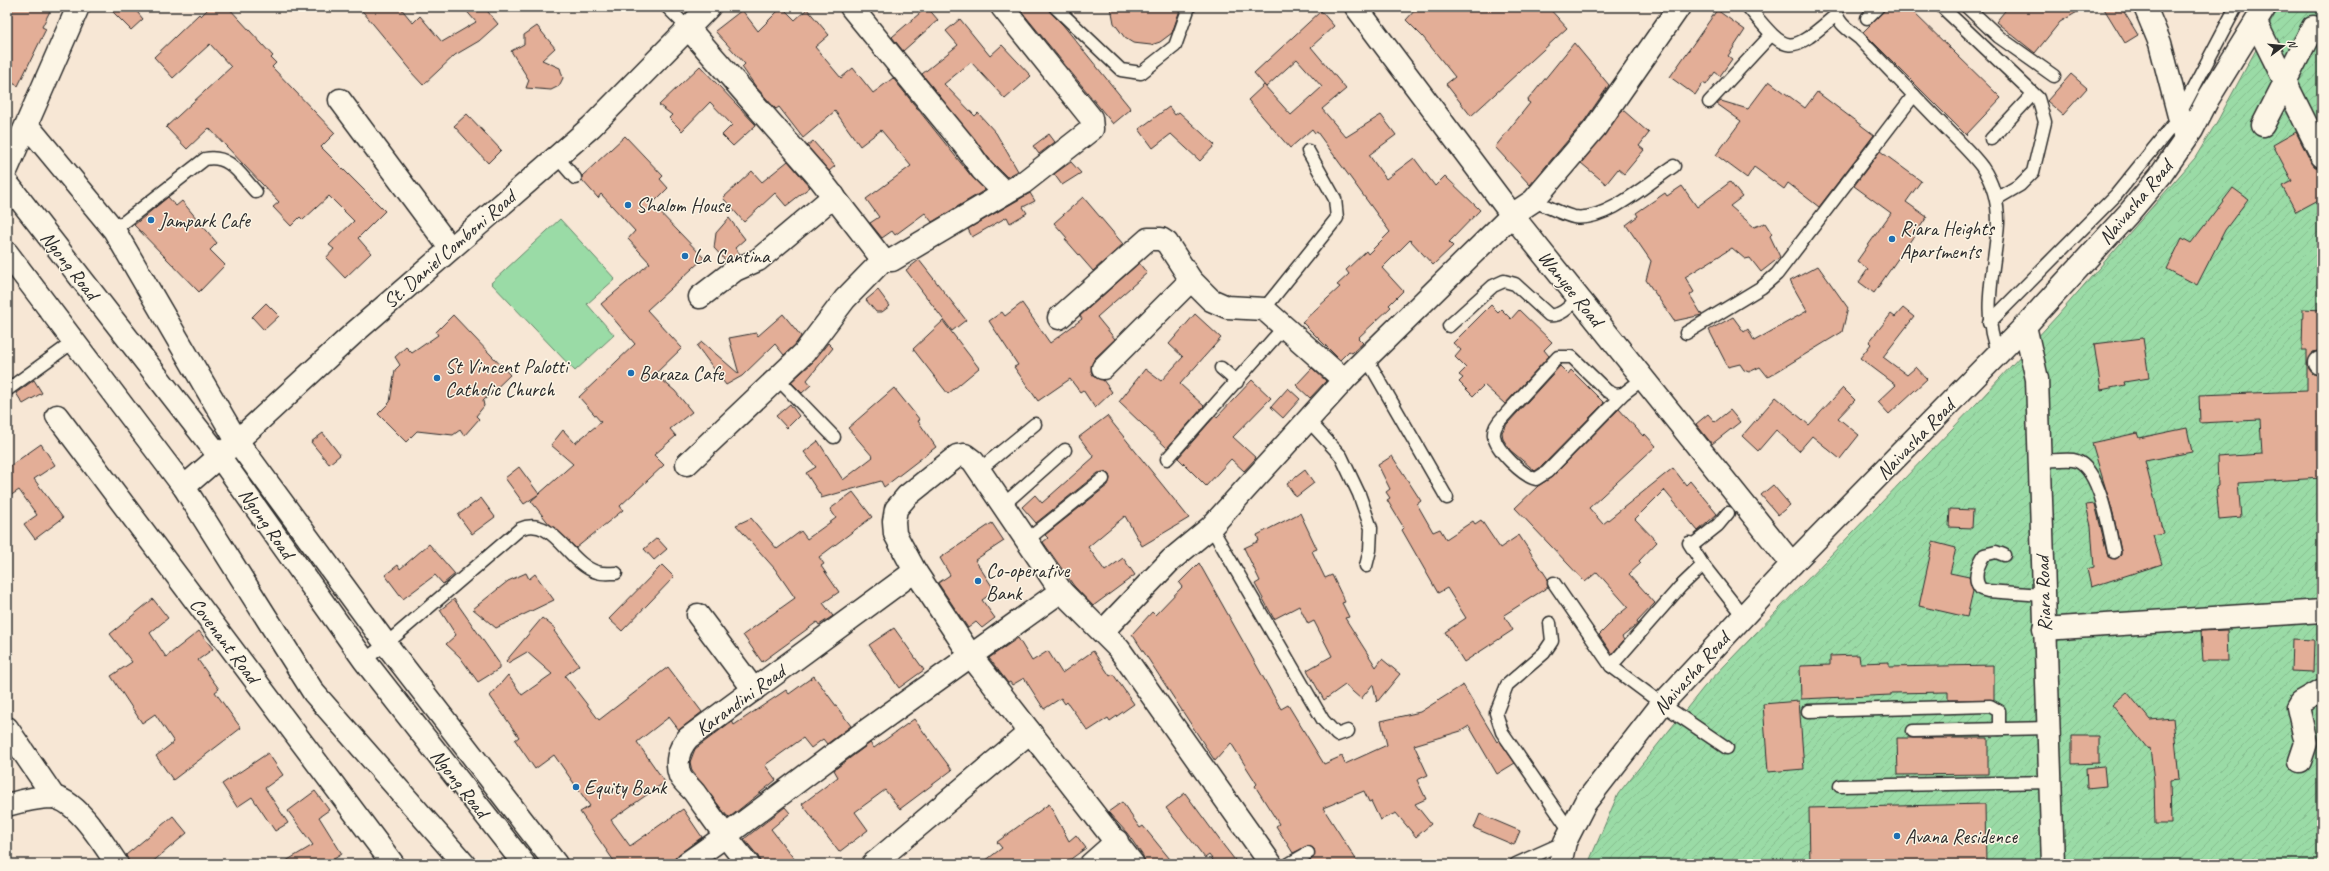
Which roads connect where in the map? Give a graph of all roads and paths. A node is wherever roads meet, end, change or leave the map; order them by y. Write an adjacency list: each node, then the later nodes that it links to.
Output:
1 (78, 7): 29 (street)
2 (667, 7): 20 (lane)
3 (709, 7): 20 (street, St. Daniel Comboni Road)
4 (852, 7): 41 (street)
5 (1002, 7): 41 (street)
6 (1055, 7): 7 (lane)
7 (1189, 7)
8 (1356, 7): 45 (street, Wanyee Road)
9 (1679, 7): 44 (street)
10 (1748, 7): 21 (lane)
11 (1878, 7): 18 (lane)
12 (1942, 7): 24 (lane)
13 (1967, 7): 22 (lane)
14 (2145, 7): 28 (street)
15 (2236, 7): 28 (lane)
16 (1836, 11): 21 (lane); 25 (lane)
17 (2260, 15): 23 (street); 32 (street, Naivasha Road)
18 (1867, 18)
19 (2313, 27): 23 (street)
20 (688, 28): 34 (street, St. Daniel Comboni Road); 42 (street)
21 (1771, 35): 27 (lane)
22 (2054, 76)
23 (2285, 84): 30 (street); 35 (street)
24 (2033, 94): 31 (lane); 43 (lane)
25 (1914, 95): 43 (lane); 59 (lane)
26 (340, 100): 47 (street)
27 (1709, 102)
28 (2180, 113): 32 (street); 55 (lane)
29 (27, 125): 37 (street); 46 (street)
30 (2263, 126)
31 (1991, 139)
32 (2185, 139): 57 (street, Naivasha Road)
33 (1308, 151): 53 (lane)
34 (556, 156): 38 (lane); 47 (street, St. Daniel Comboni Road)
35 (2322, 156)
36 (1674, 166): 44 (lane)
37 (7, 170)
38 (575, 178)
39 (7, 184): 77 (street, Ngong Road)
40 (256, 192): 46 (lane)
41 (1005, 193): 49 (street)
42 (834, 196): 49 (street); 51 (street)
43 (1996, 199): 55 (lane)
44 (1533, 201): 45 (street)
45 (1512, 215): 52 (street, Wanyee Road); 62 (street)
46 (114, 230): 75 (street)
47 (450, 248): 75 (street, St. Daniel Comboni Road)
48 (7, 253): 60 (street)
49 (883, 260): 65 (street)
50 (1190, 280): 53 (street); 54 (street); 63 (street)
51 (700, 297)
52 (1579, 297): 56 (lane); 66 (street, Wanyee Road)
53 (1264, 309): 58 (street)
54 (1059, 318)
55 (1989, 323): 61 (lane)
56 (1449, 326)
57 (2025, 326): 61 (street, Naivasha Road); 79 (street, Riara Road)
58 (1284, 327): 67 (street); 68 (lane)
59 (1686, 333)
60 (73, 342): 69 (lane); 83 (street)
61 (1998, 353): 91 (street, Naivasha Road)
62 (1367, 360): 67 (street); 84 (lane)
63 (1103, 368)
64 (1221, 368): 68 (lane)
65 (777, 378): 74 (lane); 80 (street)
66 (1644, 378): 70 (lane); 91 (street, Wanyee Road)
67 (1344, 380): 72 (street)
68 (1237, 382): 78 (lane)
69 (7, 390)
70 (1623, 394): 70 (lane)
71 (57, 416): 130 (street, Covenant Road)
72 (1308, 420): 87 (street); 93 (lane)
73 (1035, 424): 81 (lane)
74 (834, 437)
75 (237, 441): 77 (street, St. Daniel Comboni Road); 105 (street)
76 (1065, 450): 85 (lane)
77 (219, 456): 83 (street, St. Daniel Comboni Road); 107 (street, Ngong Road)
78 (1168, 459)
79 (2039, 461): 89 (lane); 98 (street, Riara Road)
80 (687, 464)
81 (979, 470): 85 (street); 94 (street)
82 (1103, 479): 88 (lane)
83 (184, 487): 131 (street)
84 (1448, 498)
85 (1003, 504): 88 (street)
86 (1728, 513): 92 (lane)
87 (1210, 527): 104 (street); 117 (lane)
88 (1027, 540): 97 (street)
89 (2114, 552)
90 (2004, 554): 98 (lane)
91 (1792, 564): 101 (street, Naivasha Road)
92 (1703, 565): 101 (lane); 108 (lane)
93 (1366, 566)
94 (915, 571): 106 (street); 109 (street, Karandini Road)
95 (616, 573): 105 (lane)
96 (1554, 583): 108 (lane)
97 (1061, 591): 104 (street); 106 (street)
98 (2043, 595): 103 (street, Riara Road)
99 (2322, 611): 103 (street)
100 (698, 615): 109 (street)
101 (1743, 616): 111 (street, Naivasha Road)
102 (1550, 623): 125 (lane)
103 (2044, 629): 114 (street, Riara Road)
104 (1103, 631): 139 (street)
105 (386, 644): 107 (lane); 133 (street)
106 (971, 656): 116 (street); 126 (street)
107 (364, 660): 132 (street, Ngong Road)
108 (1611, 666): 111 (lane)
109 (754, 690): 126 (street, Karandini Road)
110 (2322, 690): 120 (street)
111 (1662, 704): 119 (lane); 125 (street, Naivasha Road)
112 (1808, 710): 115 (lane)
113 (7, 728): 123 (street)
114 (2048, 728): 115 (lane); 121 (street, Riara Road)
115 (2000, 729): 118 (lane)
116 (1030, 732): 127 (street); 136 (street)
117 (1348, 732)
118 (1913, 732)
119 (1727, 748)
120 (2300, 761)
121 (2050, 782): 122 (lane); 143 (street, Riara Road)
122 (1840, 786)
123 (54, 797): 124 (street); 129 (street)
124 (7, 805)
125 (1567, 836): 141 (lane); 142 (street, Naivasha Road)
126 (724, 837): 134 (street); 135 (street, Karandini Road)
127 (1117, 841): 137 (street); 138 (street)
128 (1308, 853): 140 (lane)
129 (117, 864)
130 (393, 864)
131 (464, 864)
132 (524, 864)
133 (556, 864)
134 (686, 864)
135 (748, 864)
136 (873, 864)
137 (1090, 864)
138 (1133, 864)
139 (1272, 864)
140 (1289, 864)
141 (1516, 864)
142 (1560, 864)
143 (2053, 864)

